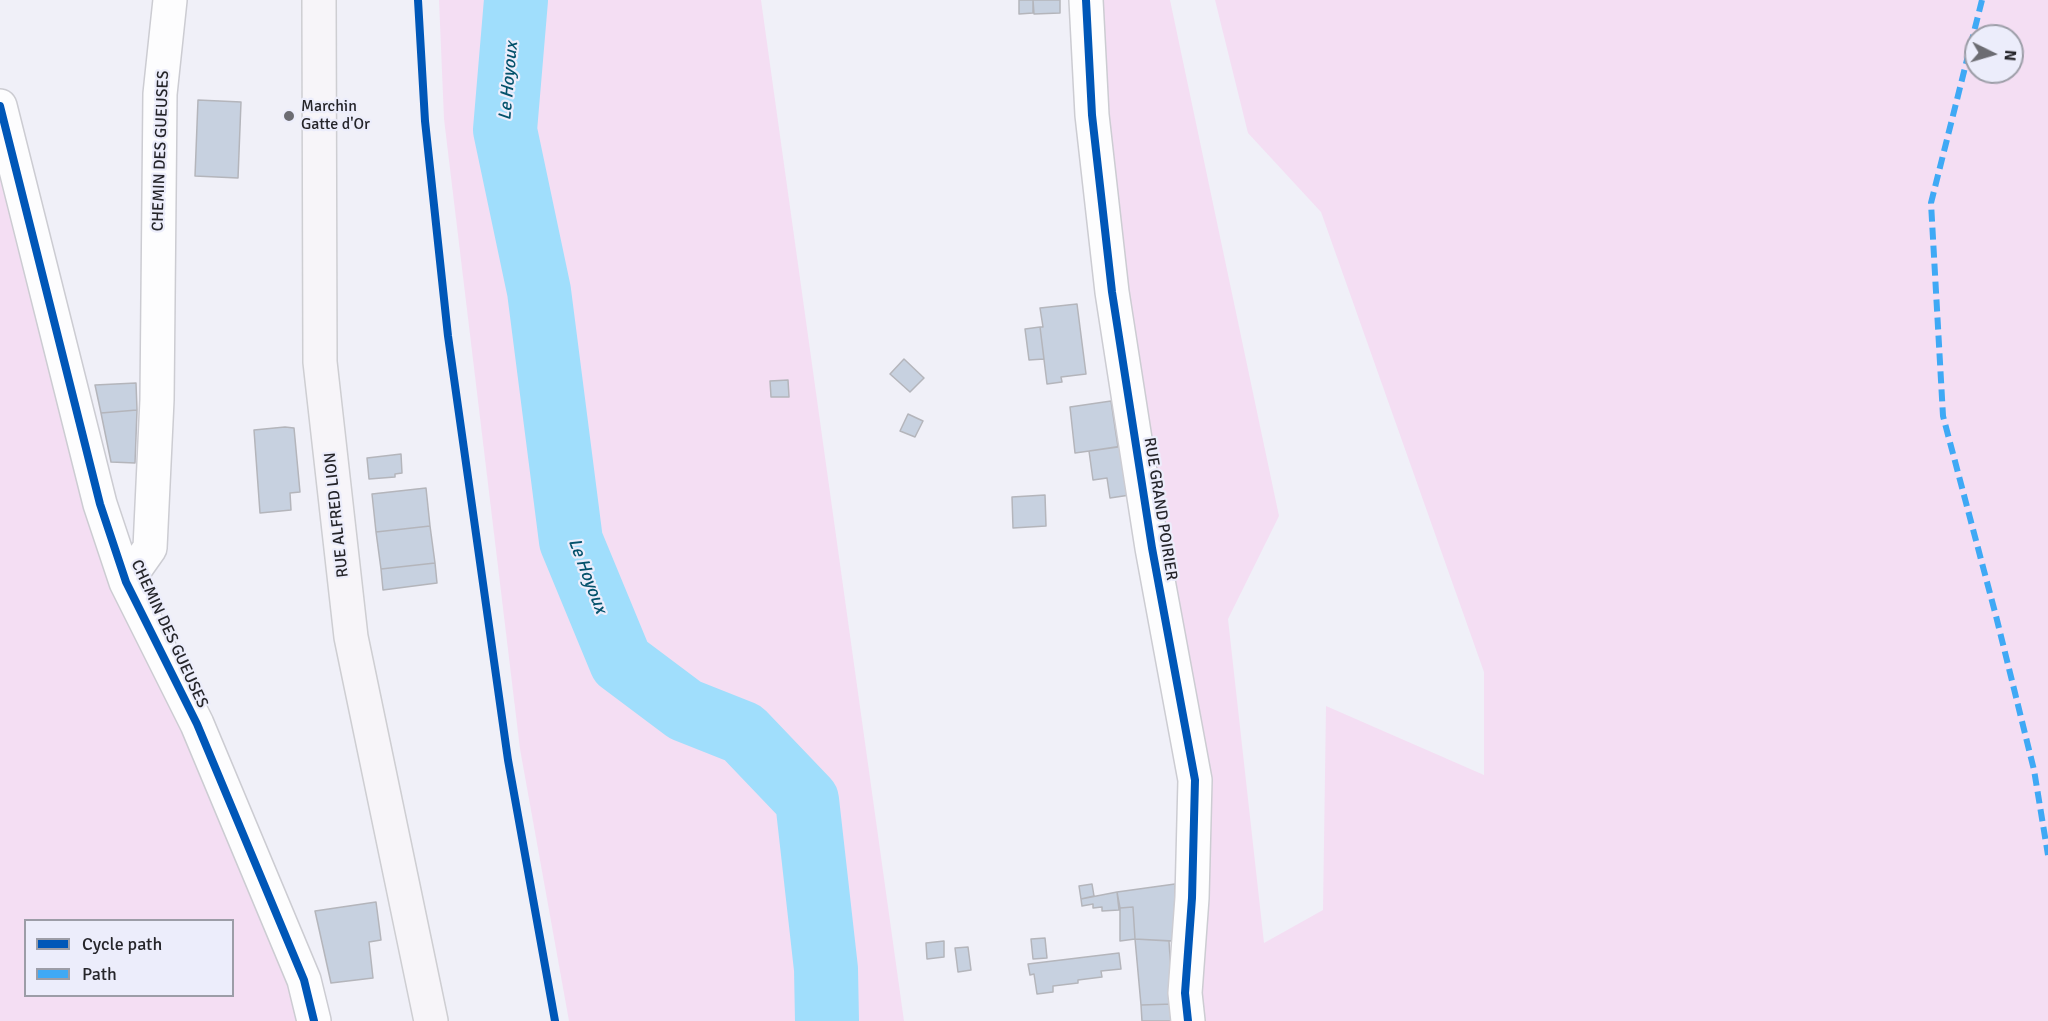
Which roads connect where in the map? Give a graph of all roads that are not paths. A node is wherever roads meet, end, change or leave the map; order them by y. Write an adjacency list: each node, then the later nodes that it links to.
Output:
1 (170, 0): 5 (street, CHEMIN DES GUEUSES)
2 (319, 0): 7 (main road, RUE ALFRED LION)
3 (1086, 0): 8 (street, RUE GRAND POIRIER)
4 (0, 106): 5 (street, CHEMIN DES GUEUSES)
5 (126, 582): 6 (street, CHEMIN DES GUEUSES)
6 (314, 1021)
7 (431, 1021)
8 (1188, 1021)

